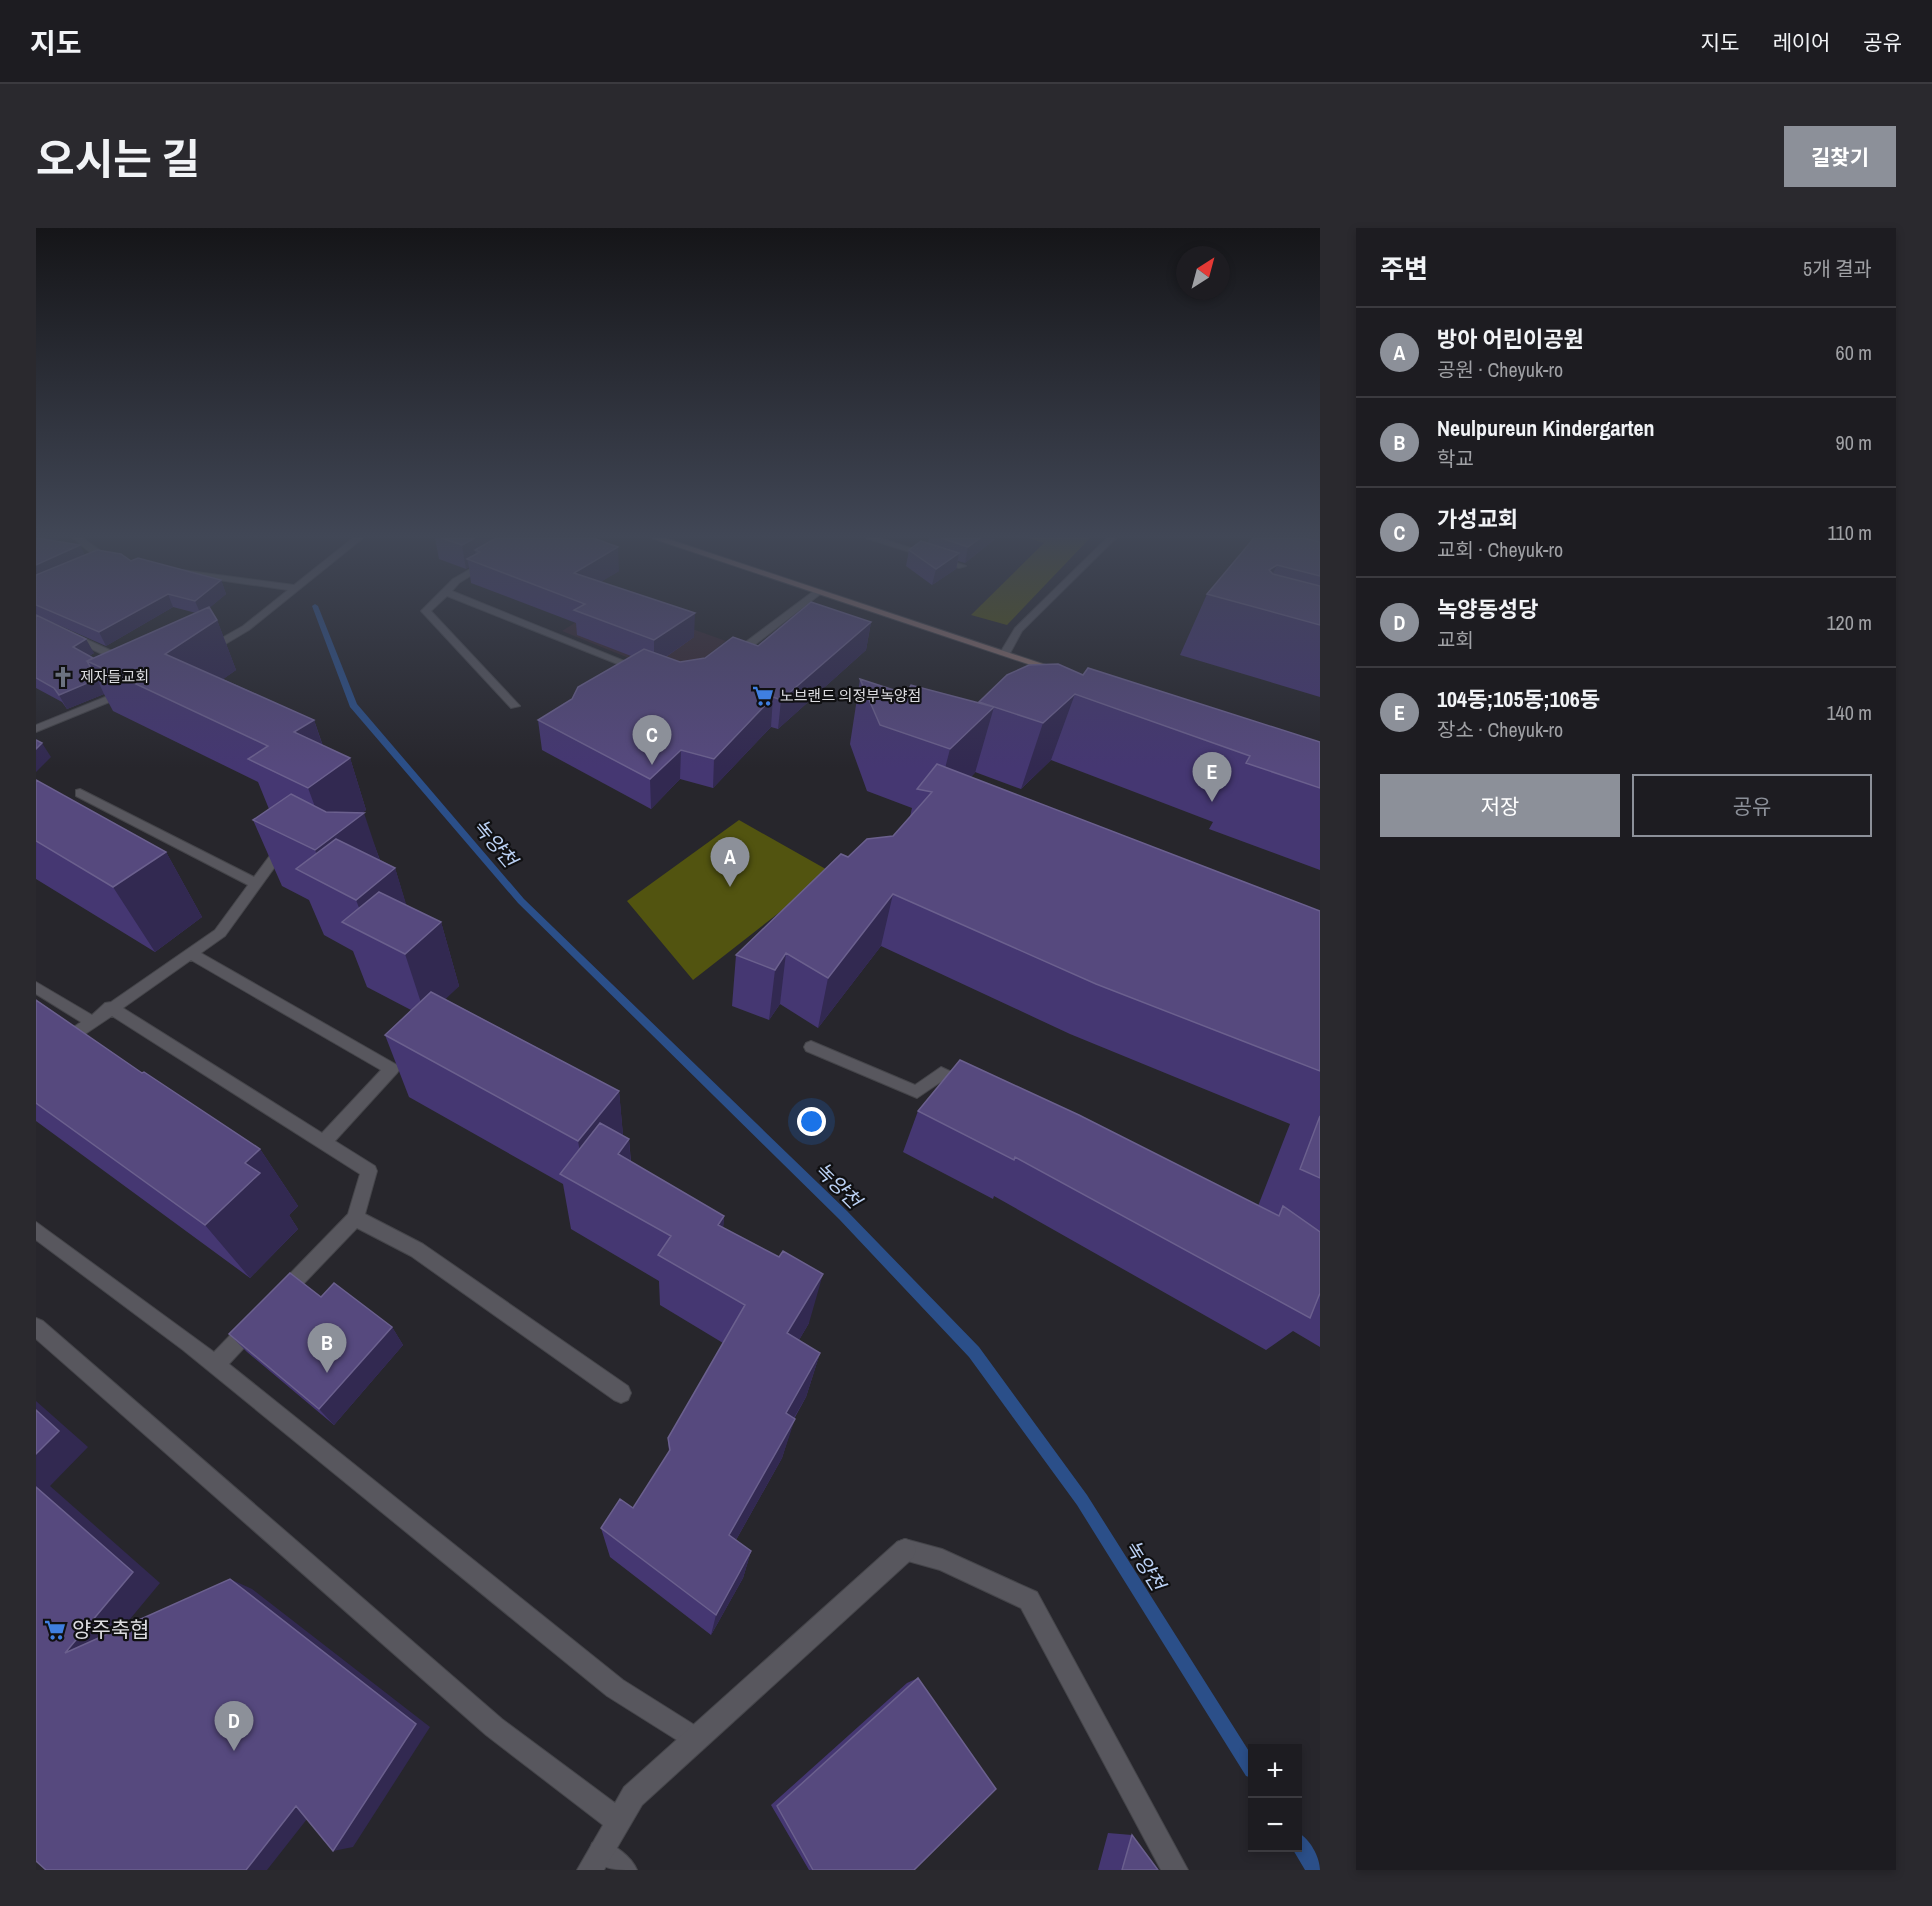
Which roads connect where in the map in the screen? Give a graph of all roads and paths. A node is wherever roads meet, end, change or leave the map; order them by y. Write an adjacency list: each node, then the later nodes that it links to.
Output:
1 (262, 615): 9 (street)
2 (429, 615): 15 (street)
3 (503, 615): 12 (street)
4 (788, 615): 10 (street)
5 (889, 615): 8 (street)
6 (1034, 615): 8 (street)
7 (36, 619): 11 (street)
8 (1005, 652): 13 (street)
9 (201, 654)
10 (726, 662)
11 (138, 667)
12 (646, 672)
13 (1072, 675)
14 (136, 687): 16 (street)
15 (515, 706)
16 (36, 729)
17 (80, 793): 19 (street)
18 (301, 850): 19 (street)
19 (256, 884): 20 (street)
20 (189, 954): 22 (street); 27 (street)
21 (36, 987): 23 (street)
22 (110, 1007): 23 (street); 27 (street)
23 (90, 1021): 25 (street)
24 (812, 1047): 26 (street)
25 (36, 1061)
26 (983, 1094)
27 (324, 1142): 28 (street)
28 (355, 1218): 31 (street); 32 (street)
29 (36, 1230): 31 (street)
30 (36, 1327): 34 (street)
31 (215, 1365): 33 (street)
32 (621, 1393)
33 (696, 1739): 34 (street); 37 (street)
34 (618, 1821): 35 (street)
35 (596, 1861): 36 (street)
36 (624, 1870)
37 (1175, 1870)

